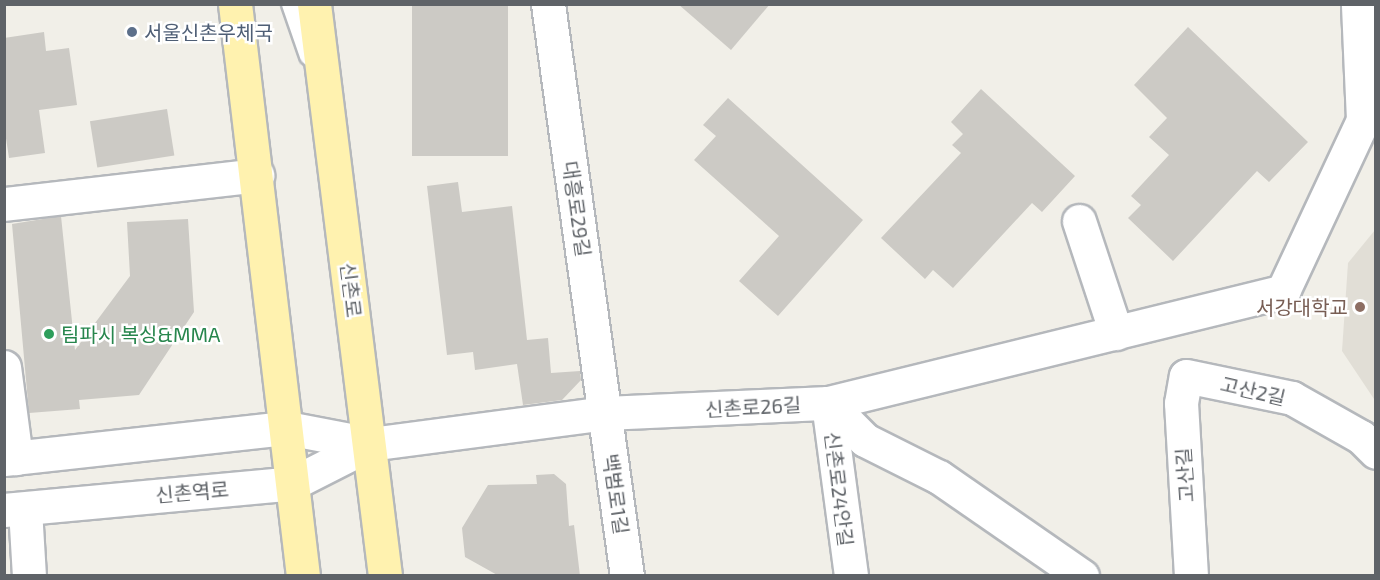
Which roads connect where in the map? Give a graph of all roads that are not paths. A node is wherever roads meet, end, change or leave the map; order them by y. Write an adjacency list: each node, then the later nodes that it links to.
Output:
1 (235, 4): 7 (main road)
2 (291, 4): 6 (lane)
3 (314, 4): 6 (main road, 신촌로)
4 (548, 4): 14 (street, 대흥로29길)
5 (1358, 4): 10 (street)
6 (329, 115): 16 (main road, 신촌로)
7 (257, 175): 8 (street); 15 (main road)
8 (4, 204)
9 (1079, 221): 10 (street)
10 (1116, 333): 13 (street)
11 (4, 367): 18 (street)
12 (1186, 376): 17 (street, 고산2길); 27 (street, 고산길)
13 (828, 403): 14 (street, 신촌로26길); 25 (street, 신촌로24안길); 26 (street, 신촌로26길)
14 (605, 413): 16 (street, 신촌로26길); 24 (street, 백범로1길)
15 (287, 428): 16 (street); 18 (street); 19 (main road)
16 (370, 444): 19 (street, 신촌역로); 23 (main road, 신촌로)
17 (1376, 452)
18 (10, 458)
19 (293, 483): 20 (street, 신촌역로); 22 (main road)
20 (15, 510): 21 (street)
21 (29, 576)
22 (303, 576)
23 (385, 576)
24 (627, 576)
25 (850, 576)
26 (1082, 576)
27 (1191, 576)

